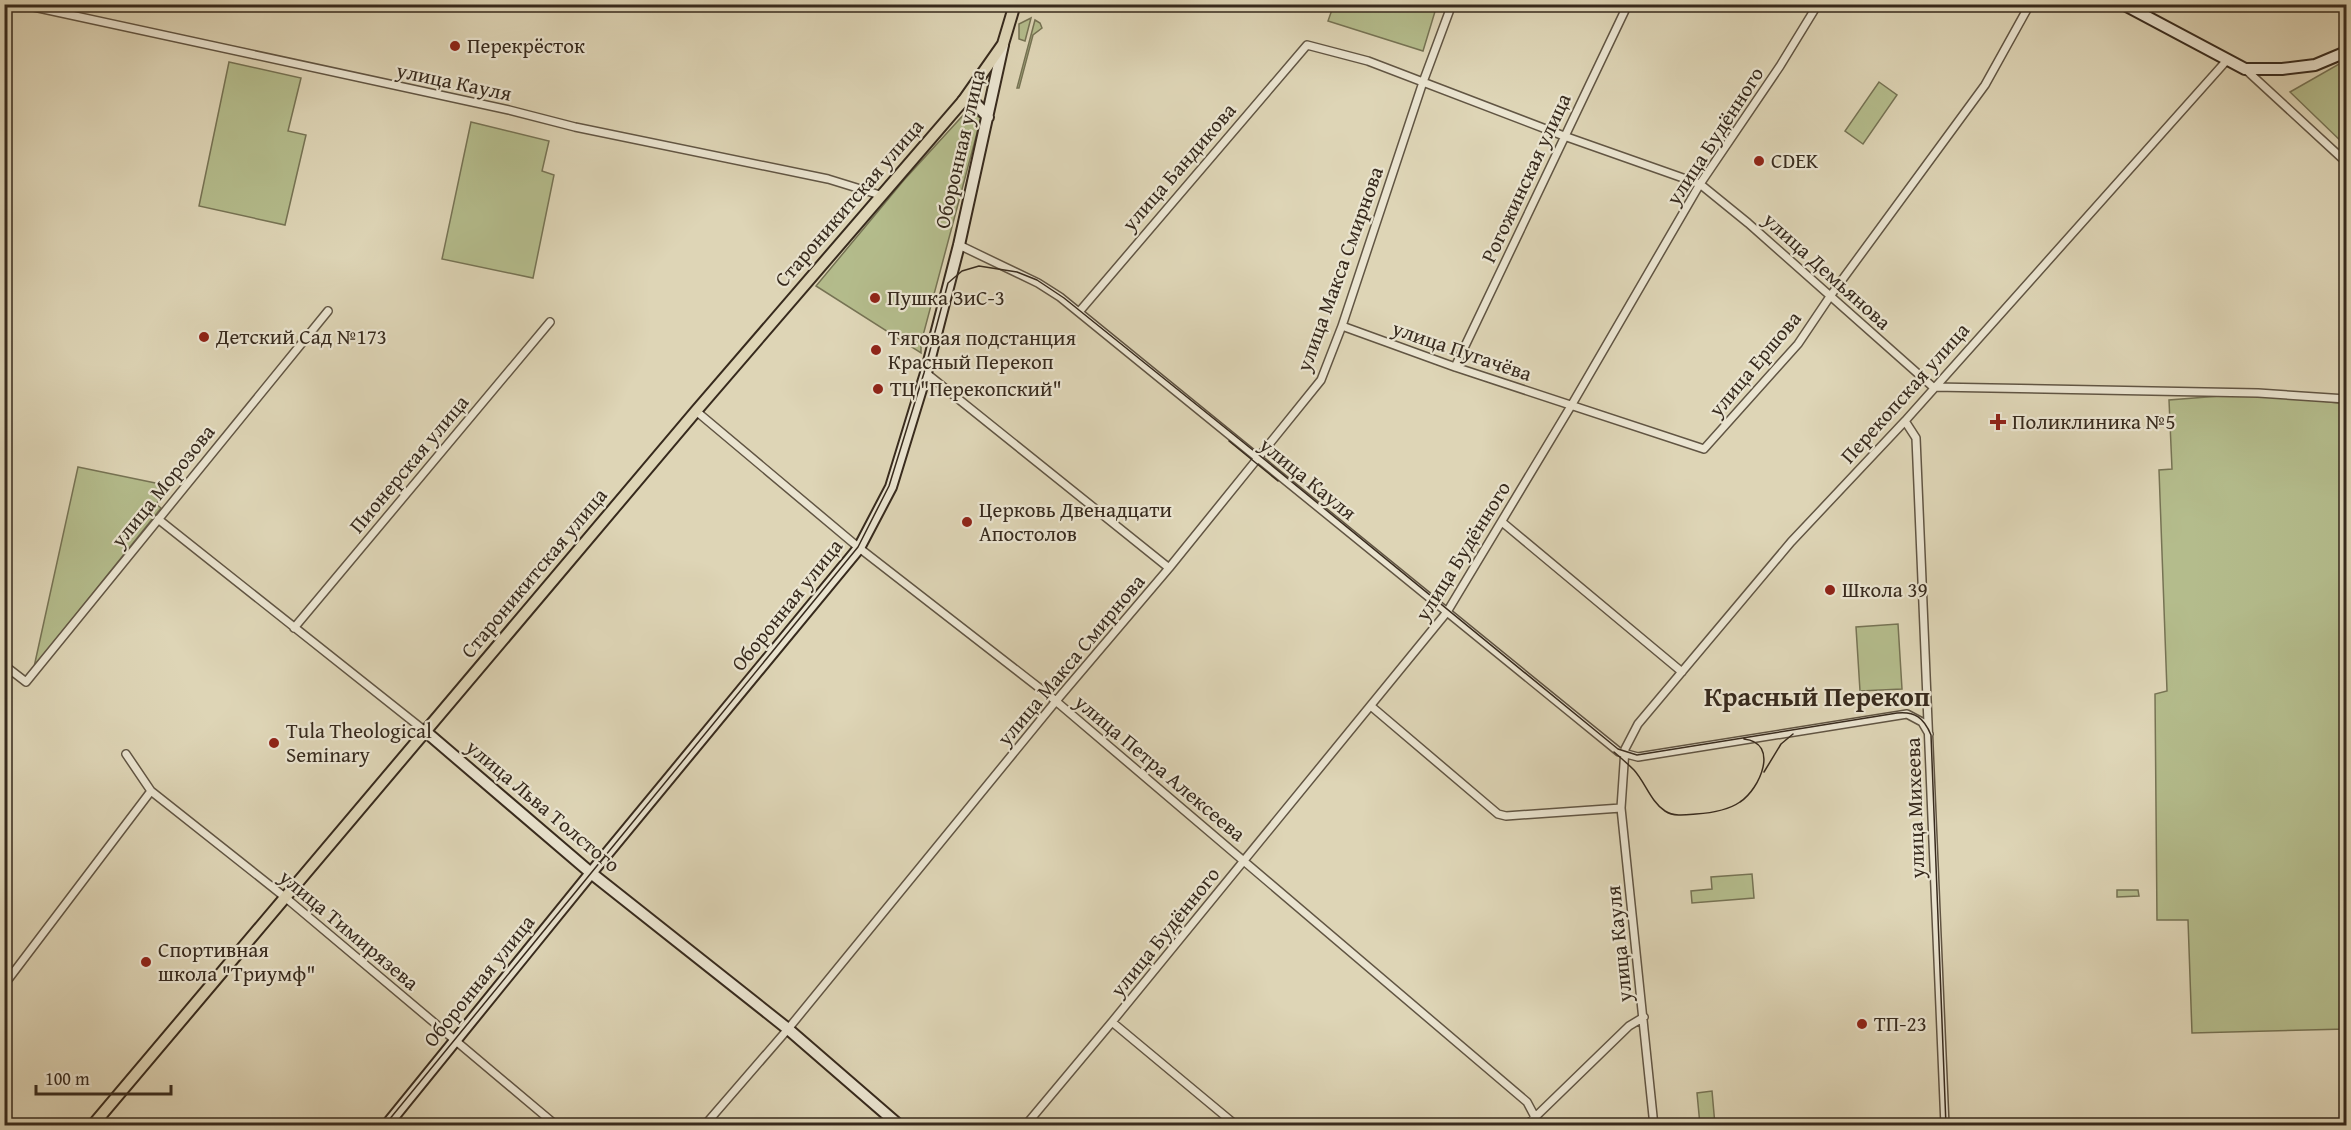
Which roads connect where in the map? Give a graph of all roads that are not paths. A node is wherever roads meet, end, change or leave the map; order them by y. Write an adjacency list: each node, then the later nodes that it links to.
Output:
1 (20, 4): 19 (street, улица Кауля)
2 (1015, 4): 8 (main road, Оборонная улица)
3 (1452, 4): 13 (street, улица Макса Смирнова)
4 (1628, 4): 16 (street, Рогожинская улица)
5 (1818, 4): 18 (street, улица Будённого)
6 (2030, 4): 21 (street, улица Ершова)
7 (2123, 4): 11 (main road)
8 (1003, 44): 14 (main road, Староникитская улица); 15 (main road, Оборонная улица)
9 (1306, 45): 13 (street, улица Демьянова); 23 (street, улица Бандикова)
10 (2346, 52): 12 (main road)
11 (2228, 59): 12 (main road); 28 (street, Перекопская улица)
12 (2245, 69): 17 (street)
13 (1424, 82): 16 (street, улица Демьянова); 25 (street, улица Макса Смирнова)
14 (963, 101): 15 (main road); 19 (main road, Староникитская улица)
15 (987, 117): 20 (main road, Оборонная улица)
16 (1564, 136): 18 (street, улица Демьянова); 26 (street, Рогожинская улица)
17 (2346, 162)
18 (1700, 184): 21 (street, улица Демьянова); 30 (street, улица Будённого)
19 (880, 195): 31 (main road, Староникитская улица)
20 (959, 245): 23 (street, улица Кауля); 27 (main road, Оборонная улица)
21 (1831, 295): 28 (street, улица Демьянова); 30 (street, улица Ершова)
22 (328, 311): 34 (street, улица Морозова)
23 (1078, 312): 33 (street, улица Кауля)
24 (550, 322): 39 (street, Пионерская улица)
25 (1342, 326): 26 (street, улица Пугачёва); 33 (street, улица Макса Смирнова)
26 (1455, 367): 30 (street, улица Пугачёва)
27 (926, 373): 36 (main road, Оборонная улица); 37 (street)
28 (1933, 387): 29 (street); 32 (street, Перекопская улица)
29 (2346, 399)
30 (1571, 406): 35 (street, улица Будённого)
31 (696, 411): 36 (street, улица Петра Алексеева); 44 (main road, Староникитская улица)
32 (1905, 421): 41 (street, Перекопская улица); 45 (street, улица Михеева)
33 (1256, 458): 37 (street, улица Макса Смирнова); 38 (street, улица Кауля)
34 (158, 519): 39 (street, улица Льва Толстого); 40 (street, улица Морозова)
35 (1502, 522): 38 (street, улица Будённого); 41 (street)
36 (860, 548): 42 (street, улица Петра Алексеева); 51 (main road, Оборонная улица)
37 (1169, 568): 42 (street, улица Макса Смирнова)
38 (1448, 612): 43 (street, улица Будённого); 47 (street, улица Кауля)
39 (294, 628): 44 (street, улица Льва Толстого)
40 (4, 665)
41 (1682, 672): 47 (street, Перекопская улица)
42 (1056, 701): 50 (street, улица Петра Алексеева); 56 (street, улица Макса Смирнова)
43 (1372, 707): 49 (street); 50 (street, улица Будённого)
44 (425, 731): 51 (main road, улица Льва Толстого); 52 (main road, Староникитская улица)
45 (1929, 734): 47 (street); 68 (street, улица Михеева)
46 (126, 754): 48 (street, улица Тимирязева)
47 (1626, 758): 49 (street, улица Кауля)
48 (151, 790): 52 (street, улица Тимирязева); 53 (street)
49 (1621, 808): 54 (street, улица Кауля)
50 (1245, 861): 55 (street, улица Будённого); 58 (street, улица Петра Алексеева)
51 (591, 873): 56 (main road, улица Льва Толстого); 57 (main road, Оборонная улица)
52 (286, 898): 57 (street, улица Тимирязева); 59 (main road, Староникитская улица)
53 (4, 985)
54 (1644, 1017): 58 (street); 67 (street, улица Кауля)
55 (1112, 1022): 64 (street, улица Будённого); 65 (street)
56 (788, 1029): 62 (street, улица Макса Смирнова); 63 (main road, улица Льва Толстого)
57 (455, 1042): 60 (main road, Оборонная улица); 61 (street, улица Тимирязева)
58 (1535, 1117): 66 (street)
59 (92, 1125)
60 (386, 1125)
61 (557, 1125)
62 (704, 1125)
63 (900, 1125)
64 (1025, 1125)
65 (1238, 1125)
66 (1526, 1125)
67 (1654, 1125)
68 (1945, 1125)

